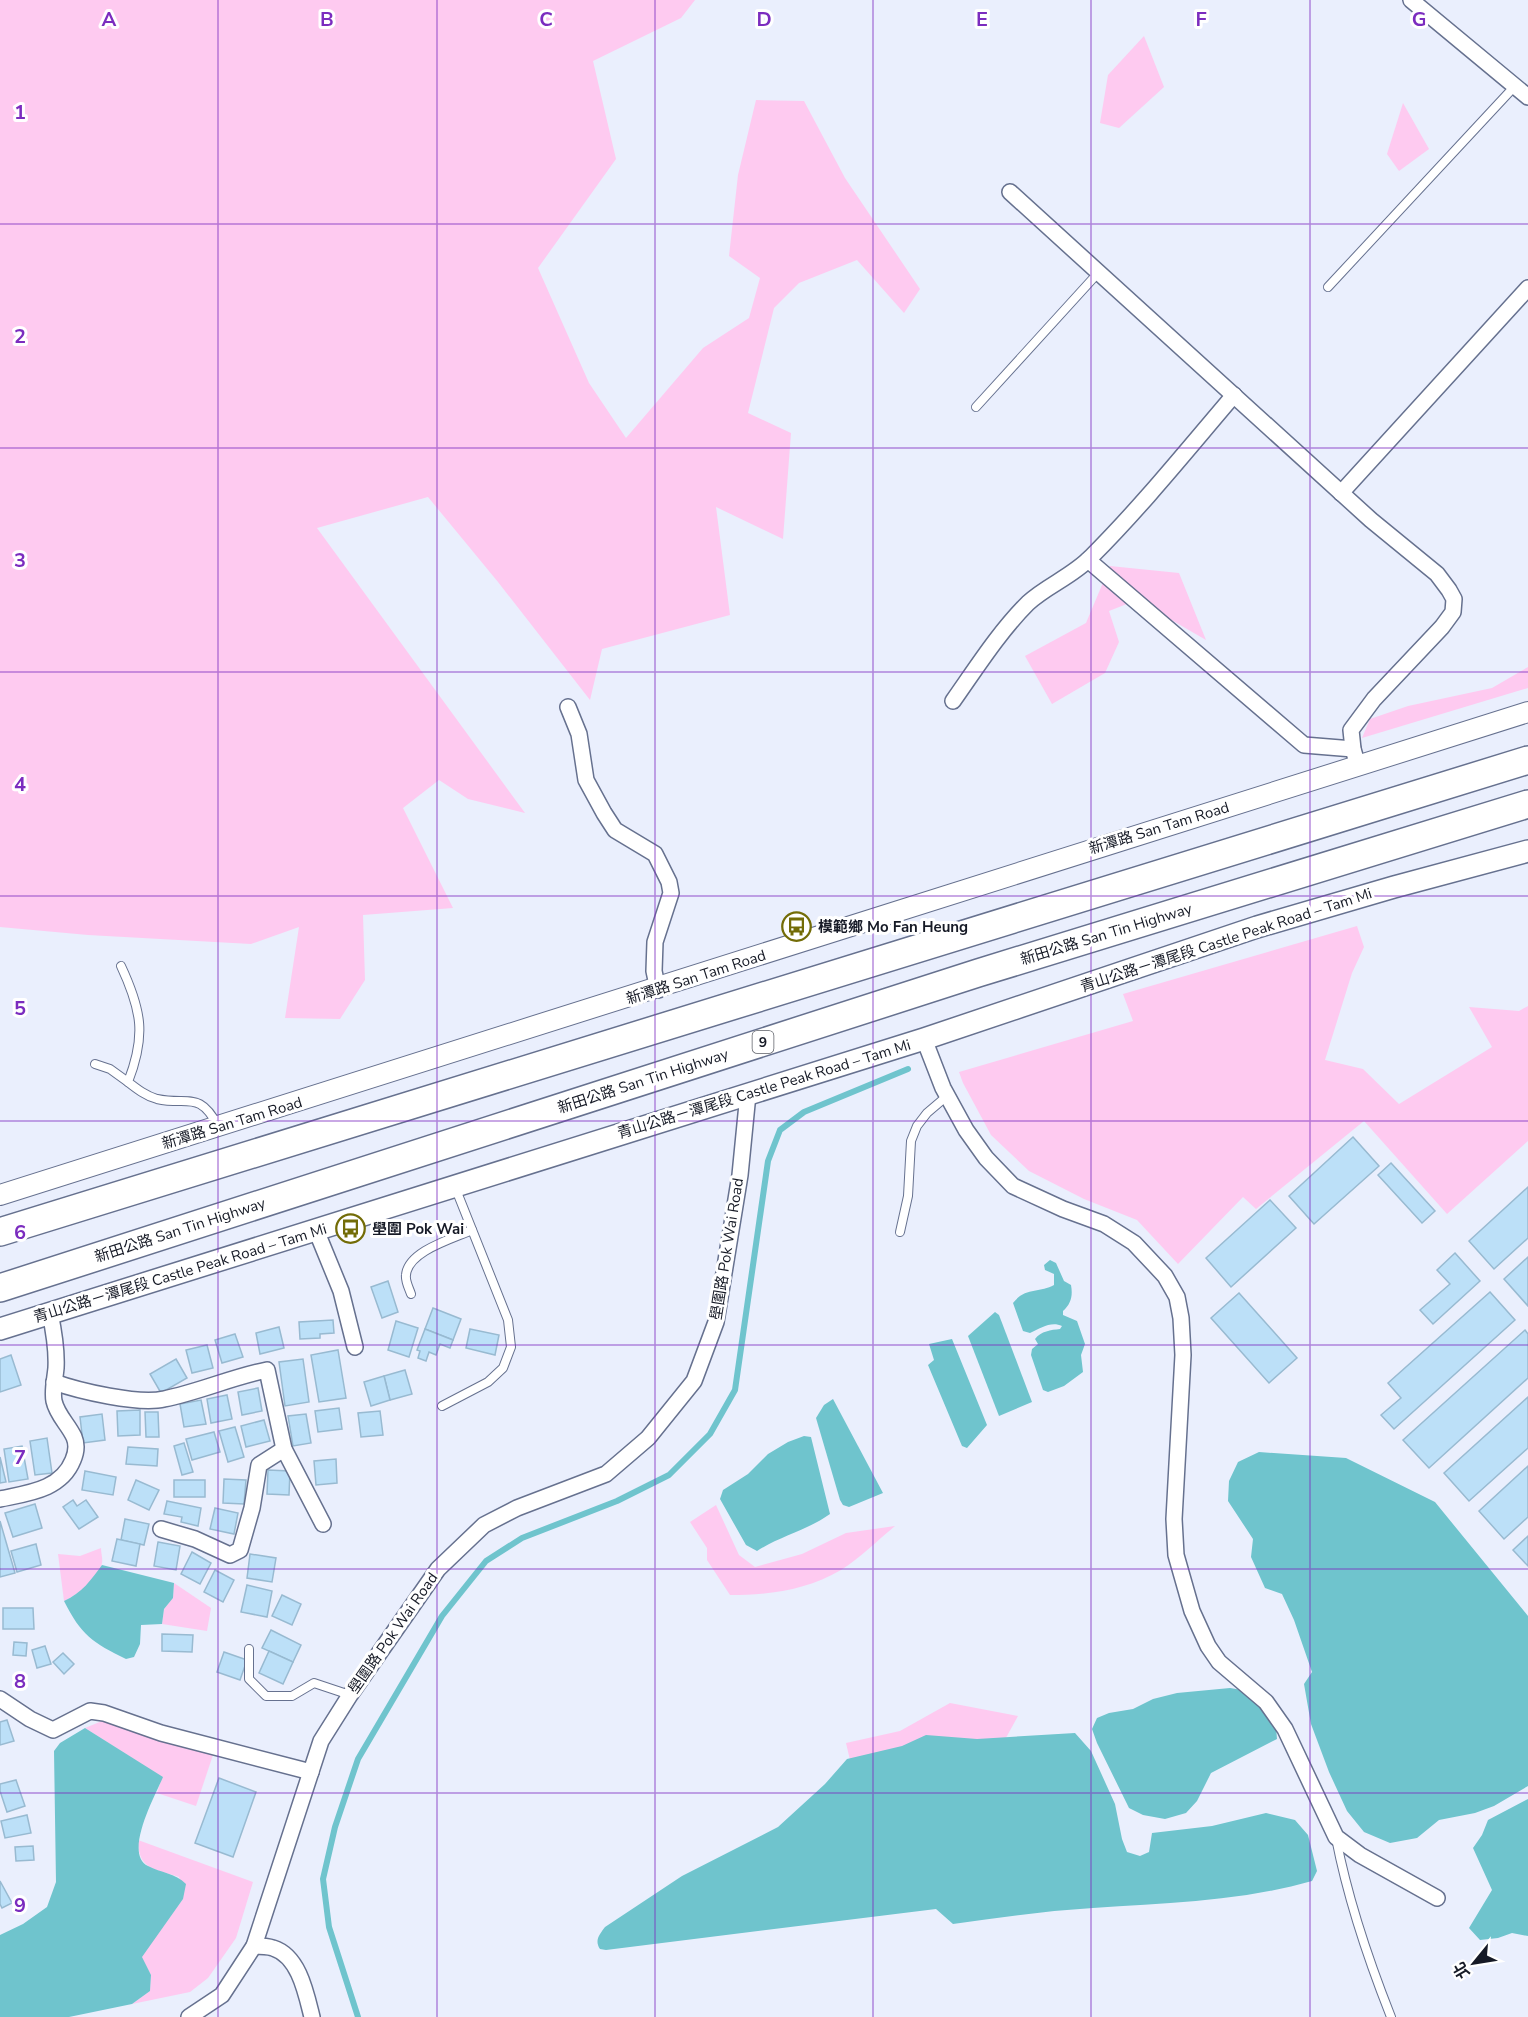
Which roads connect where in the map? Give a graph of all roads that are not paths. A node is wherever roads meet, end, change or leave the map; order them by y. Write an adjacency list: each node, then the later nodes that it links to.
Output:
1 (1411, 0): 2 (street)
2 (1514, 87): 3 (street); 6 (lane)
3 (1528, 97)
4 (1010, 192): 5 (street)
5 (1098, 273): 8 (street); 9 (lane)
6 (1328, 287)
7 (1528, 288): 10 (street)
8 (1234, 395): 10 (street); 11 (street)
9 (976, 407)
10 (1341, 493): 15 (street)
11 (1088, 560): 12 (street); 15 (street)
12 (953, 701)
13 (568, 707): 20 (street)
14 (1528, 712): 15 (street, 新潭路 San Tam Road)
15 (1355, 758): 20 (street, 新潭路 San Tam Road)
16 (1528, 760): 31 (highway)
17 (1528, 804): 33 (highway, 新田公路 San Tin Highway / 9)
18 (1528, 851): 21 (main road, 青山公路－潭尾段 Castle Peak Road – Tam Mi)
19 (121, 966): 23 (lane)
20 (658, 990): 26 (street, 新潭路 San Tam Road)
21 (924, 1039): 24 (main road, 青山公路－潭尾段 Castle Peak Road – Tam Mi); 25 (street)
22 (95, 1064): 23 (lane)
23 (128, 1082): 26 (lane)
24 (748, 1094): 27 (main road, 青山公路－潭尾段 Castle Peak Road – Tam Mi); 45 (street, 壆圍路 Pok Wai Road)
25 (947, 1096): 32 (lane); 48 (street)
26 (218, 1127): 28 (street, 新潭路 San Tam Road)
27 (454, 1186): 29 (main road, 青山公路－潭尾段 Castle Peak Road – Tam Mi); 30 (lane)
28 (0, 1195)
29 (316, 1230): 35 (main road, 青山公路－潭尾段 Castle Peak Road – Tam Mi); 37 (street)
30 (471, 1230): 34 (lane); 39 (lane)
31 (0, 1232)
32 (900, 1232)
33 (0, 1288)
34 (411, 1294)
35 (50, 1314): 36 (main road, 青山公路－潭尾段 Castle Peak Road – Tam Mi); 38 (street)
36 (0, 1329)
37 (355, 1347)
38 (54, 1382): 40 (street); 41 (street)
39 (442, 1406)
40 (284, 1449): 42 (street); 43 (street)
41 (0, 1499)
42 (323, 1524)
43 (160, 1529)
44 (249, 1649): 45 (lane)
45 (350, 1695): 47 (street, 壆圍路 Pok Wai Road)
46 (0, 1699): 47 (street)
47 (311, 1772): 50 (street, 壆圍路 Pok Wai Road)
48 (1336, 1837): 49 (street); 53 (lane)
49 (1437, 1898)
50 (254, 1946): 51 (street, 壆圍路 Pok Wai Road); 52 (street)
51 (189, 2017)
52 (312, 2017)
53 (1391, 2017)

